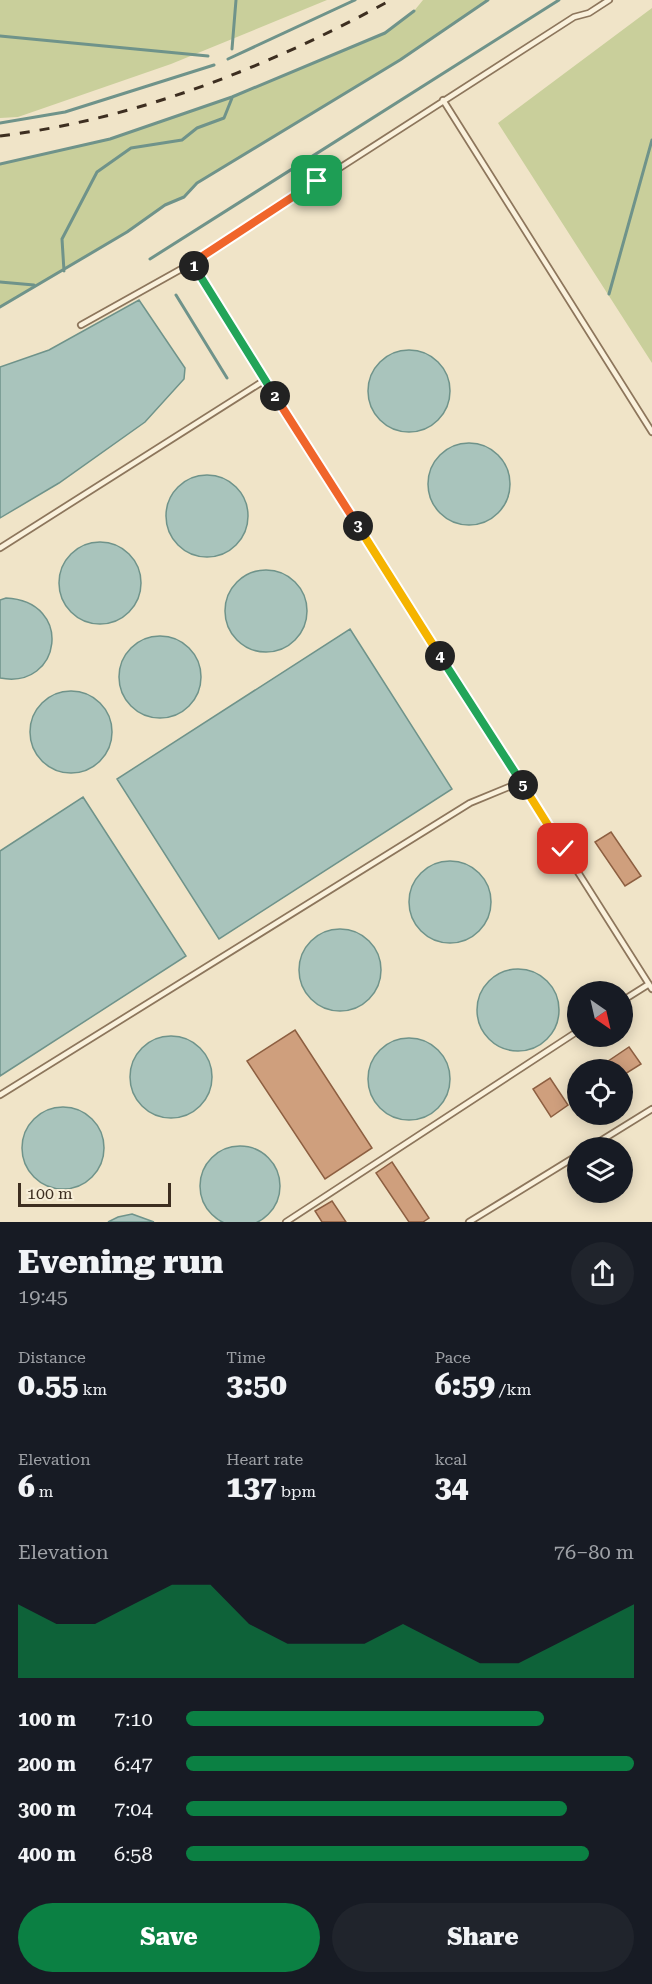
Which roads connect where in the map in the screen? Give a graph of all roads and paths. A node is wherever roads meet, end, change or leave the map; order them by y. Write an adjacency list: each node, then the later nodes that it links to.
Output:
1 (609, 0): 2 (lane)
2 (443, 100): 3 (lane); 6 (lane)
3 (192, 263): 4 (lane); 5 (lane)
4 (81, 325)
5 (265, 380): 7 (lane); 8 (lane)
6 (652, 432)
7 (0, 548)
8 (521, 782): 9 (lane); 12 (lane)
9 (650, 986): 10 (lane)
10 (633, 995)
11 (567, 1037): 16 (lane)
12 (0, 1095)
13 (652, 1109): 14 (lane)
14 (607, 1137)
15 (567, 1162): 17 (lane)
16 (286, 1222)
17 (469, 1222)

